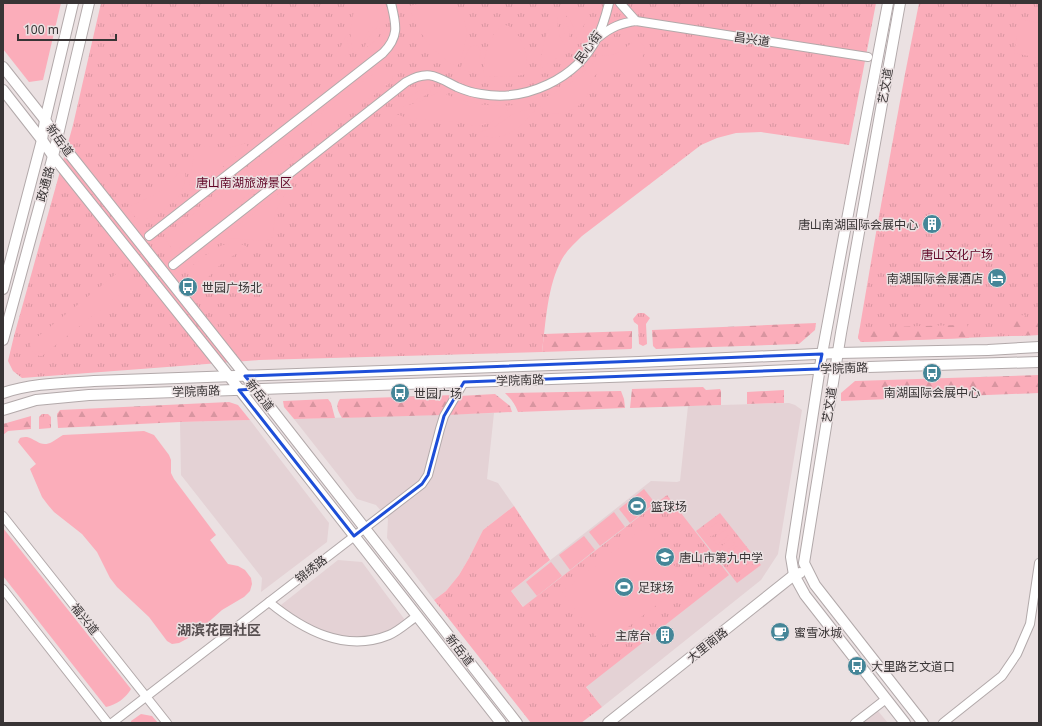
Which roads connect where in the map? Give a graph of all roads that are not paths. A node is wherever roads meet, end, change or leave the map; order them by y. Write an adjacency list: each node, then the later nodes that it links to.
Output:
1 (74, 3): 14 (main road, 政通路)
2 (89, 3): 15 (main road, 政通路)
3 (391, 3): 18 (street)
4 (609, 3): 9 (street, 民心街)
5 (620, 3): 8 (street)
6 (888, 3): 10 (main road, 艺文道)
7 (900, 3): 11 (main road, 艺文道)
8 (636, 22): 9 (street); 10 (street, 昌兴道)
9 (597, 38): 19 (street, 民心街)
10 (873, 56): 11 (main road); 24 (main road, 艺文道)
11 (890, 57): 23 (main road, 艺文道)
12 (3, 67): 14 (main road, 新岳道)
13 (3, 90): 16 (main road, 新岳道)
14 (45, 120): 15 (main road, 新岳道); 16 (main road, 政通路)
15 (57, 138): 17 (main road, 政通路); 29 (main road, 新岳道)
16 (42, 140): 17 (main road, 新岳道); 20 (main road, 政通路)
17 (53, 156): 21 (main road, 政通路); 28 (main road, 新岳道)
18 (149, 236)
19 (173, 265)
20 (3, 289)
21 (3, 340)
22 (1039, 348): 23 (main road, 学院南路)
23 (838, 353): 24 (main road, 学院南路); 26 (main road, 艺文道)
24 (822, 354): 27 (main road, 艺文道); 29 (main road, 学院南路)
25 (1039, 362): 26 (main road, 学院南路)
26 (835, 368): 27 (main road, 学院南路); 39 (main road, 艺文道)
27 (820, 369): 30 (main road, 学院南路); 40 (main road, 艺文道)
28 (228, 375): 29 (main road, 学院南路); 32 (main road, 新岳道); 33 (main road, 学院南路)
29 (245, 376): 31 (main road, 新岳道)
30 (464, 382): 31 (main road, 学院南路); 36 (street, 锦绣路)
31 (256, 389): 32 (main road, 学院南路); 36 (main road, 新岳道)
32 (239, 390): 34 (main road, 学院南路); 37 (main road, 新岳道)
33 (3, 393)
34 (3, 410)
35 (3, 516): 44 (street, 福兴道)
36 (364, 528): 37 (street, 锦绣路); 50 (main road, 新岳道)
37 (354, 536): 42 (street, 锦绣路); 43 (main road, 新岳道)
38 (1039, 563): 55 (street)
39 (808, 571): 40 (main road, 大里南路); 54 (main road, 艺文道)
40 (794, 575): 45 (main road, 艺文道); 51 (main road, 大里南路)
41 (3, 589): 46 (street)
42 (269, 602): 43 (street); 44 (street, 锦绣路)
43 (417, 616): 49 (main road, 新岳道)
44 (147, 697): 47 (street, 锦绣路); 48 (street, 福兴道)
45 (886, 698): 52 (street); 53 (main road, 艺文道)
46 (108, 723)
47 (112, 723)
48 (168, 723)
49 (501, 723)
50 (517, 723)
51 (608, 723)
52 (855, 723)
53 (905, 723)
54 (923, 723)
55 (943, 723)

